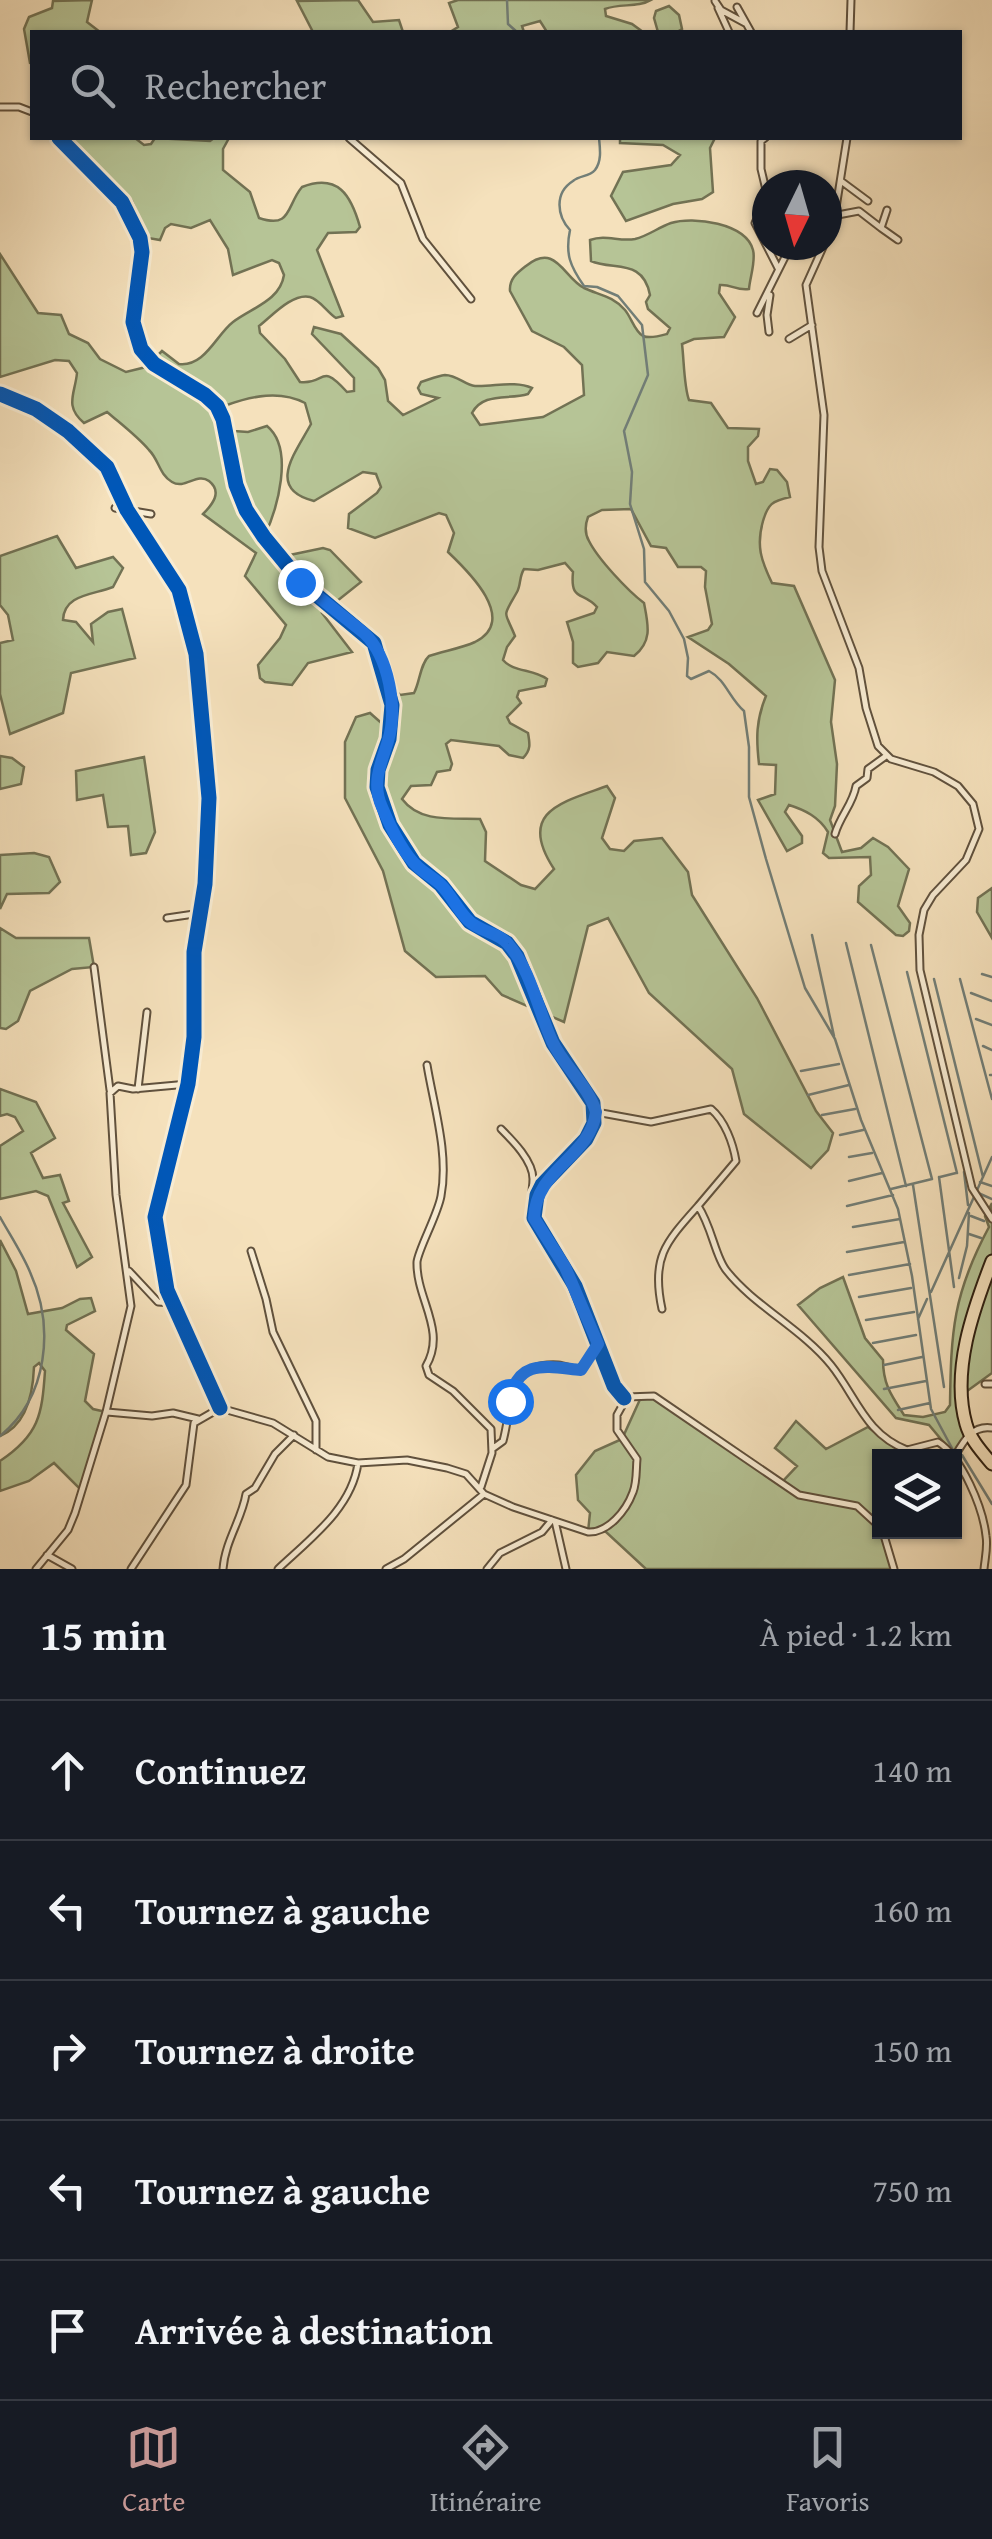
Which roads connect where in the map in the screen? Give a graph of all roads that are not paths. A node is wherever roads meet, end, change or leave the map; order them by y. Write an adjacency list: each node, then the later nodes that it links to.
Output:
1 (715, 0): 4 (street); 5 (street)
2 (851, 0): 7 (street)
3 (737, 7): 4 (street)
4 (746, 23): 6 (street)
5 (728, 30)
6 (750, 30)
7 (850, 30)
8 (0, 107): 9 (street)
9 (30, 111)
10 (61, 140): 45 (street)
11 (351, 140): 26 (street)
12 (761, 140): 14 (street)
13 (848, 140): 15 (street)
14 (761, 170)
15 (842, 180): 16 (street)
16 (868, 201)
17 (887, 210): 19 (street)
18 (842, 214): 19 (street)
19 (881, 228): 20 (street)
20 (898, 240)
21 (774, 260): 24 (street)
22 (783, 260): 24 (street)
23 (817, 260): 28 (street)
24 (778, 268): 25 (street)
25 (772, 288): 27 (street); 29 (street)
26 (472, 298)
27 (757, 312)
28 (812, 325): 30 (street); 35 (street)
29 (769, 332)
30 (790, 339)
31 (0, 394): 33 (street)
32 (115, 508): 33 (street)
33 (127, 510): 34 (street); 37 (street)
34 (151, 514)
35 (886, 756): 36 (street); 49 (street)
36 (835, 834)
37 (201, 913): 38 (street); 42 (street)
38 (168, 918)
39 (94, 967): 44 (street)
40 (147, 1012): 43 (street)
41 (427, 1065): 63 (street)
42 (188, 1084): 43 (street); 53 (street)
43 (138, 1089): 44 (street)
44 (110, 1093): 52 (street)
45 (596, 1112): 47 (street); 48 (street)
46 (502, 1128): 48 (street)
47 (698, 1206): 54 (street); 64 (street)
48 (535, 1207): 55 (street)
49 (992, 1220)
50 (251, 1252): 68 (street)
51 (992, 1260): 61 (highway)
52 (128, 1270): 53 (street); 58 (street)
53 (172, 1303): 57 (street)
54 (662, 1309)
55 (598, 1344): 56 (street); 63 (street)
56 (624, 1398): 73 (street); 74 (street)
57 (220, 1408): 59 (street); 62 (street)
58 (106, 1412): 59 (street); 76 (street)
59 (198, 1419): 79 (street)
60 (992, 1428): 61 (street)
61 (970, 1434): 67 (street); 70 (highway)
62 (294, 1435): 68 (street); 80 (street)
63 (492, 1449): 72 (street)
64 (905, 1449)
65 (911, 1449): 66 (street)
66 (950, 1449)
67 (960, 1449)
68 (316, 1450): 69 (street)
69 (358, 1462): 72 (street); 81 (street)
70 (992, 1464)
71 (962, 1466): 86 (street)
72 (482, 1491): 74 (street); 82 (street)
73 (872, 1520)
74 (553, 1521): 83 (street); 84 (street)
75 (884, 1539): 85 (street)
76 (47, 1555): 77 (street); 78 (street)
77 (36, 1569)
78 (72, 1569)
79 (131, 1569)
80 (223, 1569)
81 (278, 1569)
82 (386, 1569)
83 (487, 1569)
84 (566, 1569)
85 (894, 1569)
86 (984, 1569)

